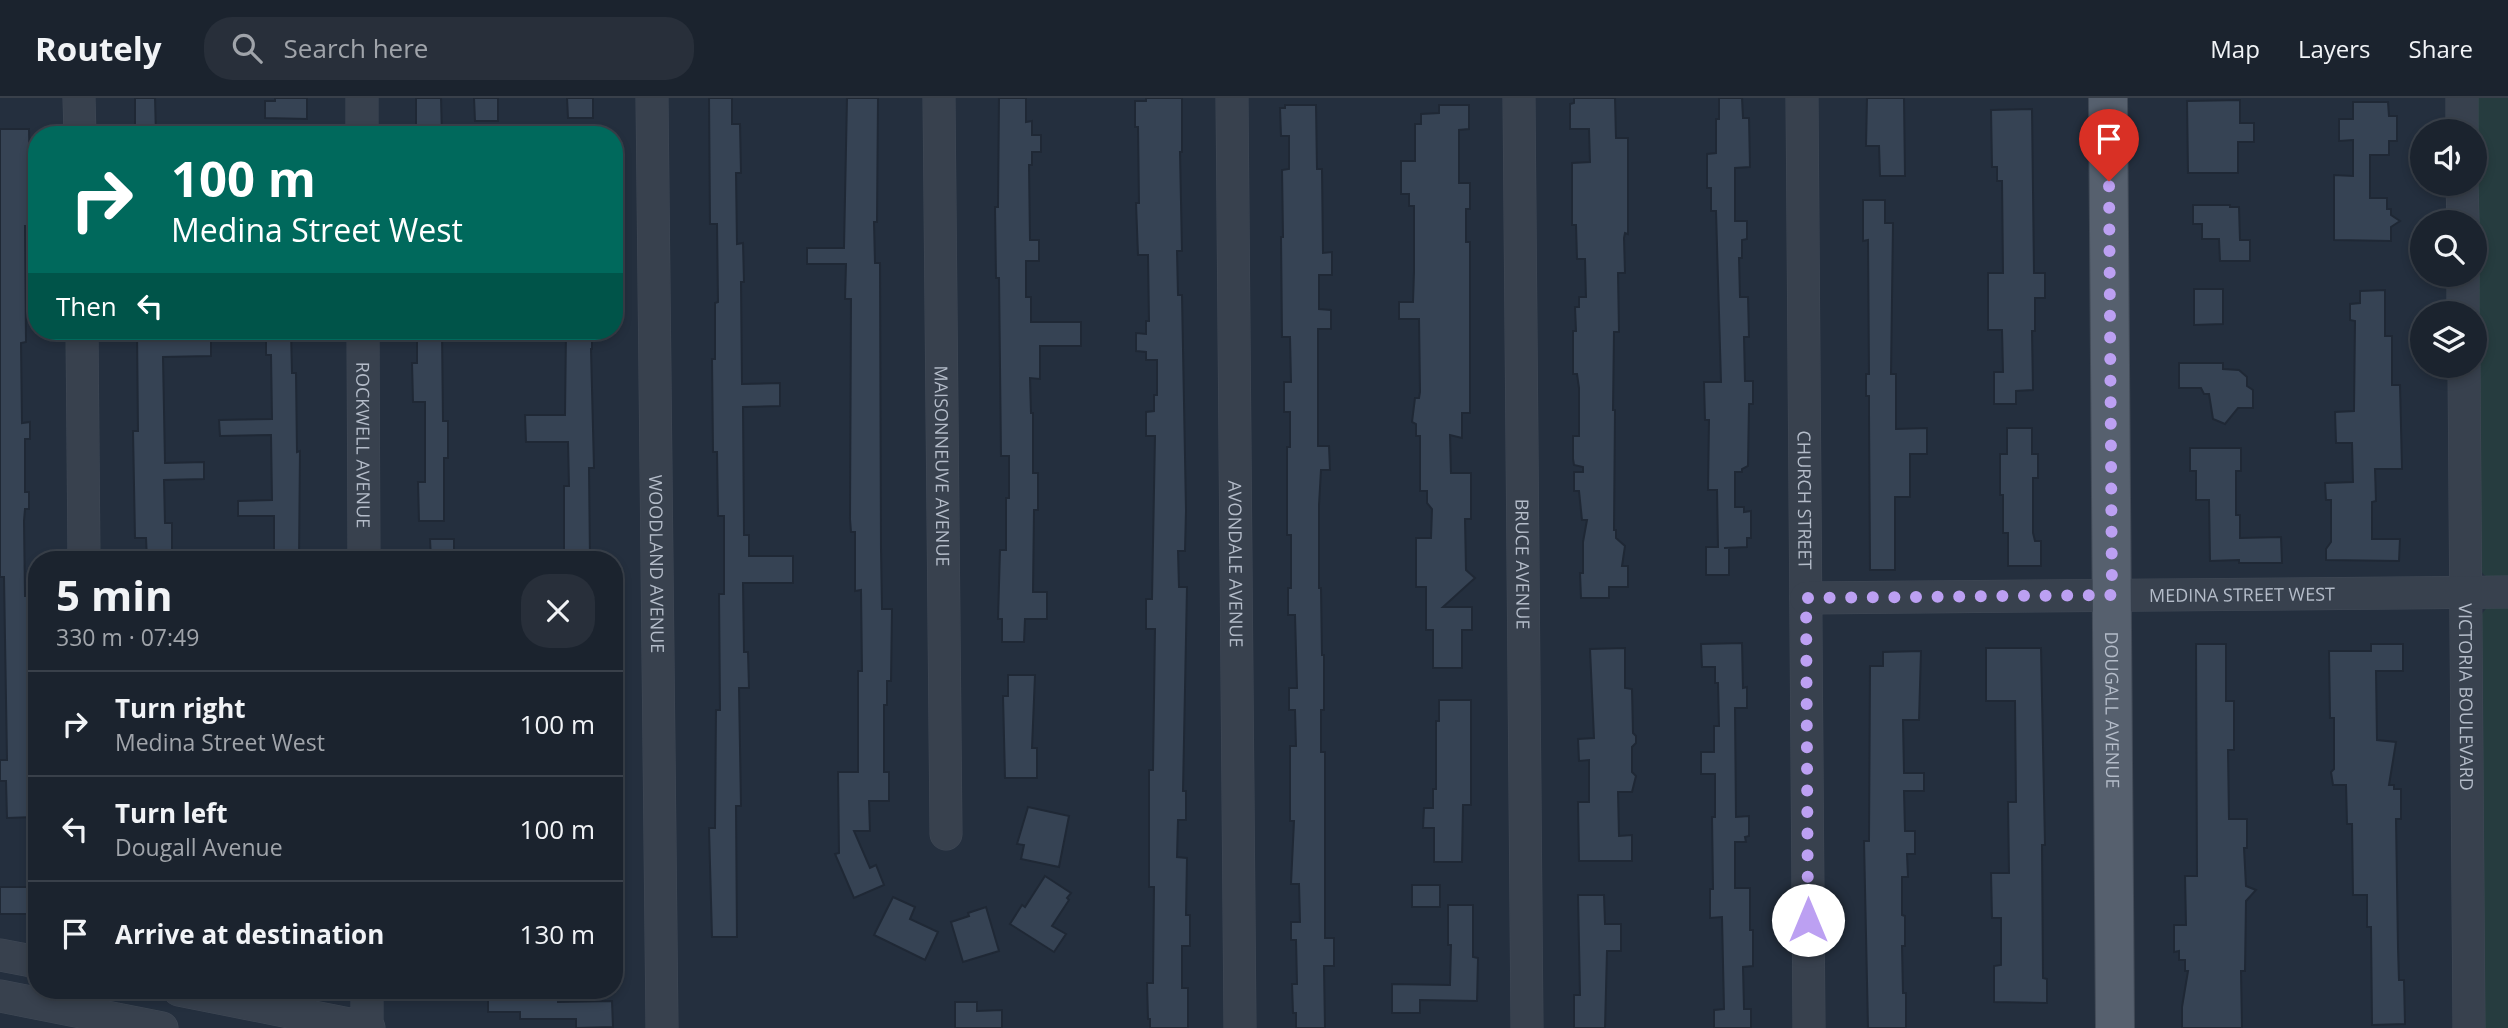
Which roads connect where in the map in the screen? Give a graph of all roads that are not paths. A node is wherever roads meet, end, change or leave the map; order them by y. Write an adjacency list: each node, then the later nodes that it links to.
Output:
1 (79, 98): 11 (street)
2 (362, 98): 12 (street)
3 (652, 98): 31 (street, WOODLAND AVENUE)
4 (939, 98): 22 (street, MAISONNEUVE AVENUE)
5 (1231, 98): 32 (street, AVONDALE AVENUE)
6 (1519, 98): 33 (street, BRUCE AVENUE)
7 (1802, 98): 21 (street, CHURCH STREET)
8 (2108, 98): 20 (main road, DOUGALL AVENUE)
9 (2462, 98): 10 (street)
10 (2462, 119)
11 (80, 126)
12 (362, 126)
13 (82, 340): 16 (street)
14 (363, 340): 17 (street, ROCKWELL AVENUE)
15 (2464, 378): 18 (street, VICTORIA BOULEVARD)
16 (84, 551)
17 (364, 551)
18 (2466, 592): 19 (street, MEDINA STREET WEST); 20 (street, MEDINA STREET WEST); 36 (street, VICTORIA BOULEVARD)
19 (2508, 592)
20 (2112, 595): 21 (street, MEDINA STREET WEST); 35 (main road, DOUGALL AVENUE)
21 (1806, 598): 34 (street, CHURCH STREET)
22 (946, 834)
23 (0, 955): 24 (street)
24 (28, 960)
25 (0, 996): 28 (street)
26 (224, 999): 30 (street)
27 (367, 999): 30 (street)
28 (89, 1011): 29 (street)
29 (162, 1028)
30 (368, 1028)
31 (662, 1028)
32 (1240, 1028)
33 (1527, 1028)
34 (1809, 1028)
35 (2115, 1028)
36 (2469, 1028)

